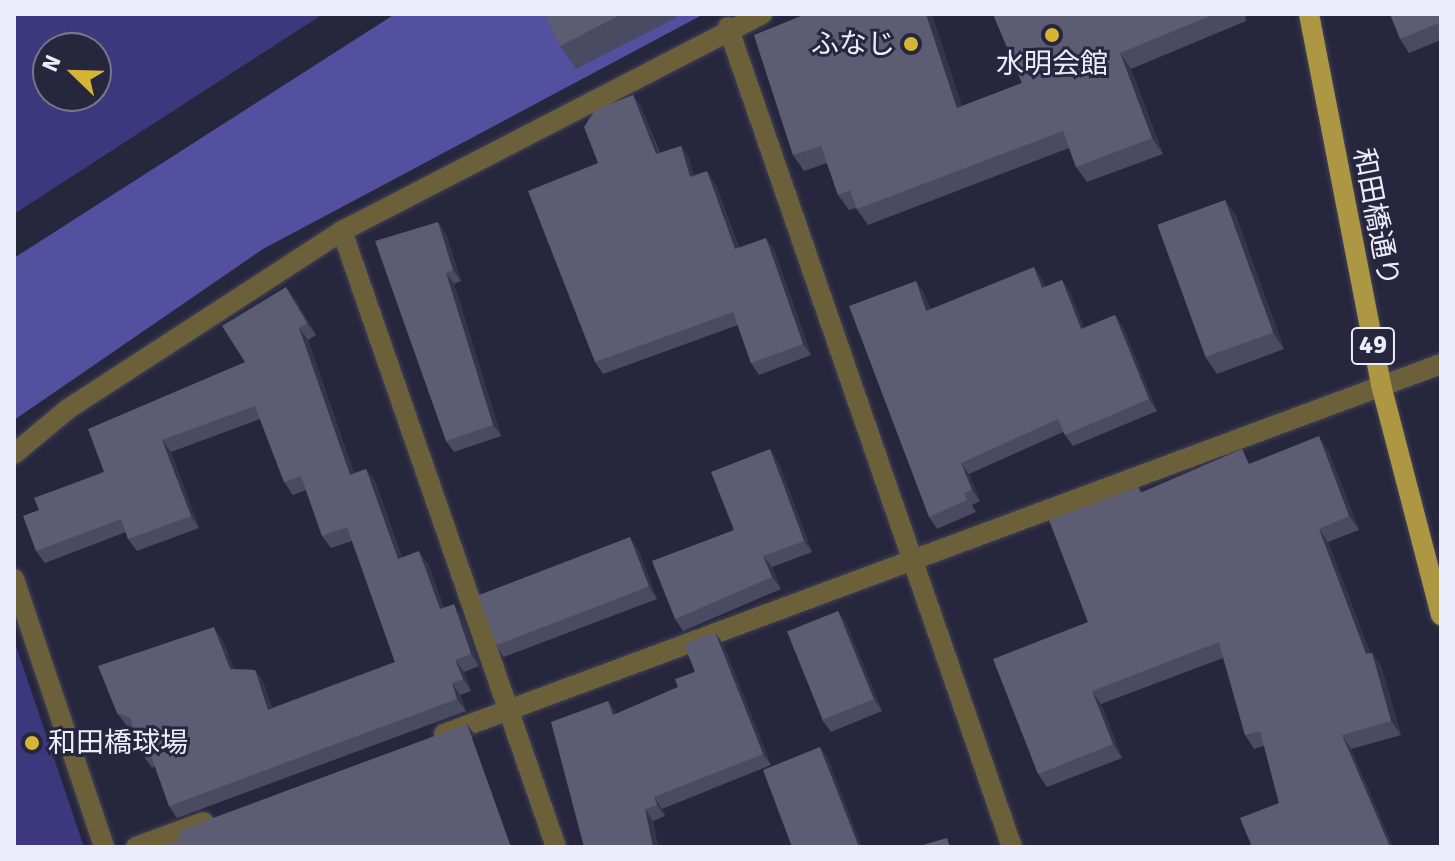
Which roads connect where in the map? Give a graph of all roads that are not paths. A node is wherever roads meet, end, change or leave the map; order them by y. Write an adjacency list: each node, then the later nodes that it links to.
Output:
1 (762, 14): 3 (street)
2 (1309, 14): 6 (main road, 和田橋通り / 49)
3 (728, 27): 4 (street); 8 (street)
4 (342, 231): 7 (street); 11 (street)
5 (1441, 364): 6 (street)
6 (1381, 385): 8 (street); 10 (main road, 和田橋通り / 49)
7 (14, 454)
8 (914, 560): 11 (street); 17 (street)
9 (14, 579): 14 (street)
10 (1441, 615)
11 (508, 710): 12 (street); 16 (street)
12 (419, 743)
13 (225, 814): 15 (street)
14 (104, 847)
15 (136, 847)
16 (556, 847)
17 (1012, 847)

